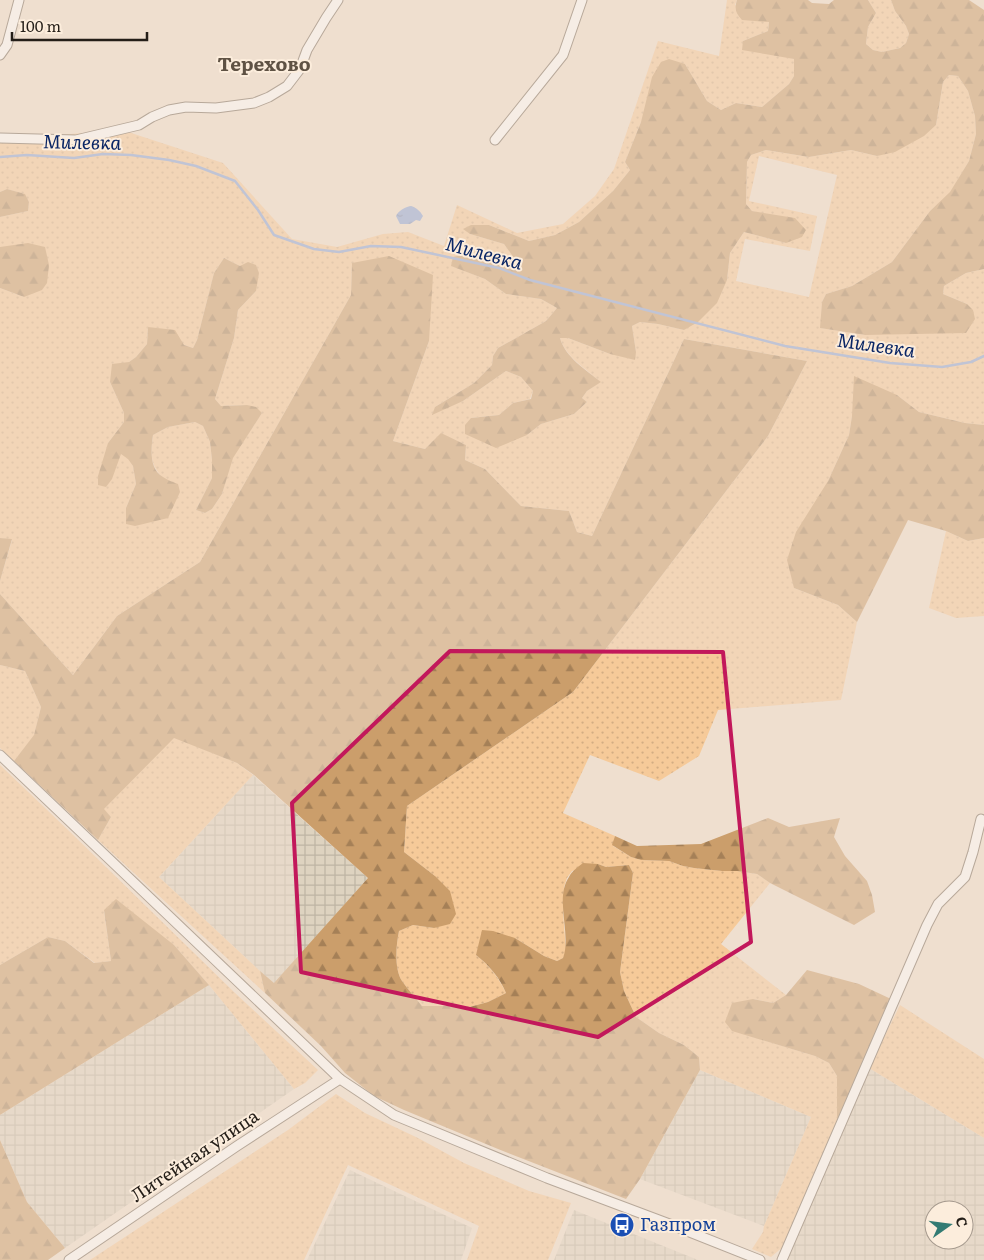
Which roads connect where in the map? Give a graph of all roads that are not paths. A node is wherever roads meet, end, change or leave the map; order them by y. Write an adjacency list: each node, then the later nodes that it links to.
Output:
1 (19, 0): 4 (street)
2 (338, 0): 5 (street)
3 (582, 0): 6 (street)
4 (0, 55)
5 (0, 138)
6 (495, 140)
7 (0, 756): 9 (street)
8 (981, 819): 12 (street)
9 (340, 1079): 10 (street, Литейная улица); 11 (street)
10 (69, 1260)
11 (760, 1260)
12 (782, 1260)

